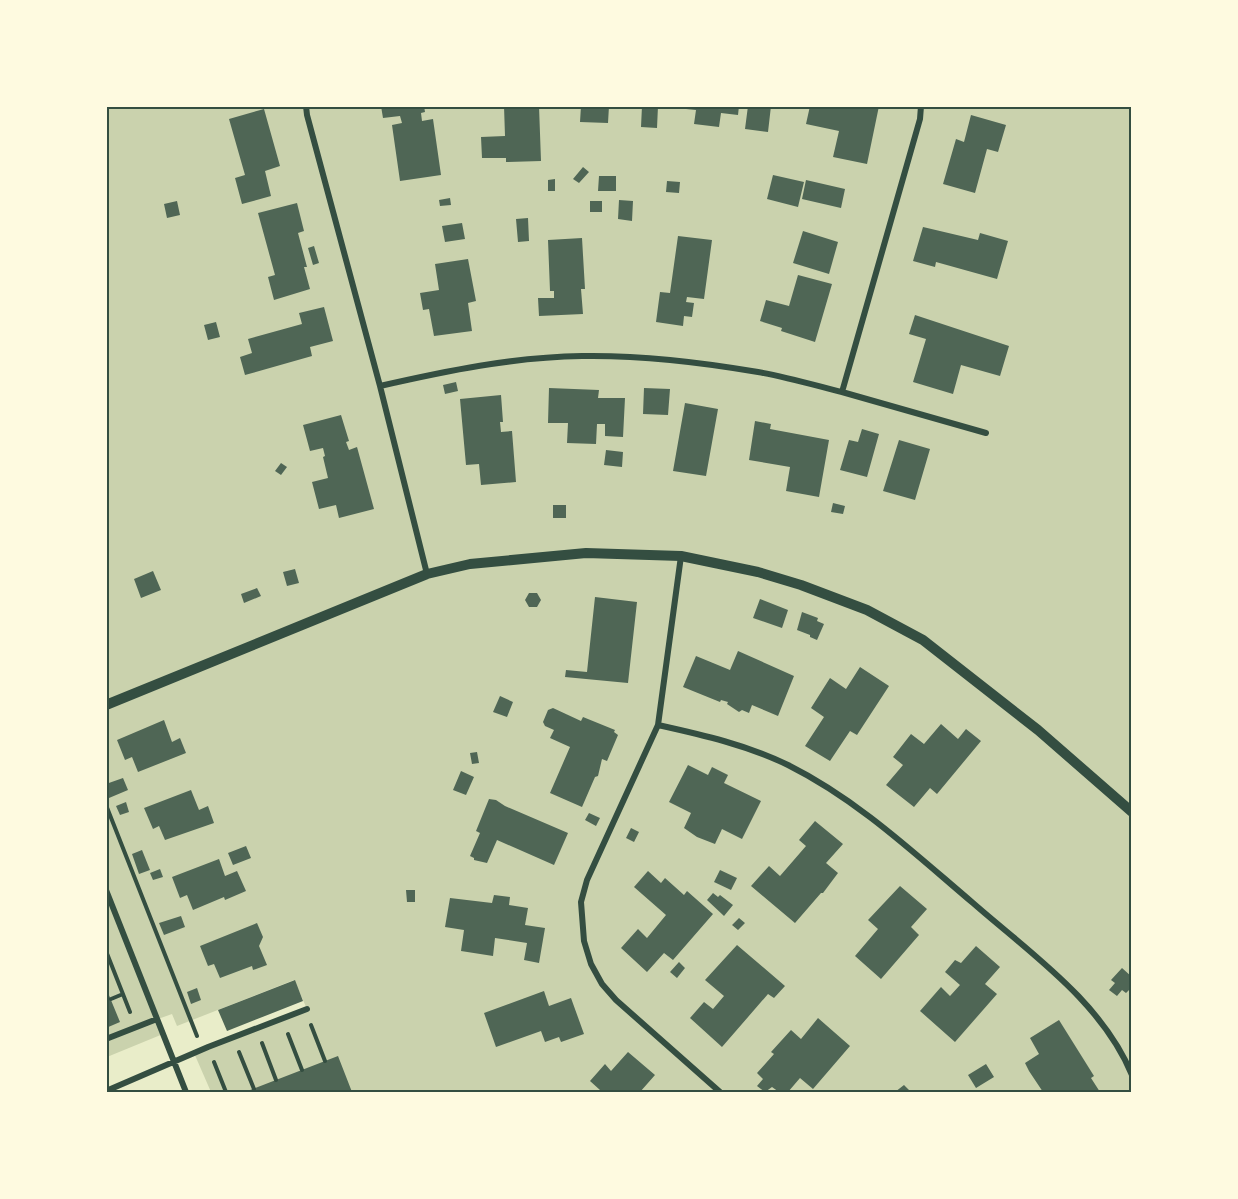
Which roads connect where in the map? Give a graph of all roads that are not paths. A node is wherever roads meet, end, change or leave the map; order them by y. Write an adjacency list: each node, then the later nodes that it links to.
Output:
1 (306, 106): 3 (street)
2 (921, 106): 4 (street)
3 (380, 386): 4 (street); 7 (street)
4 (842, 392): 5 (street)
5 (986, 433)
6 (681, 556): 7 (street); 9 (street); 10 (street)
7 (427, 574): 8 (street)
8 (106, 705)
9 (658, 725): 16 (street); 19 (street)
10 (1131, 812)
11 (106, 890): 13 (street)
12 (306, 1010): 15 (street)
13 (157, 1019): 14 (street); 15 (street)
14 (106, 1039)
15 (174, 1062): 17 (street); 18 (street)
16 (1131, 1075)
17 (106, 1091)
18 (186, 1092)
19 (720, 1092)

